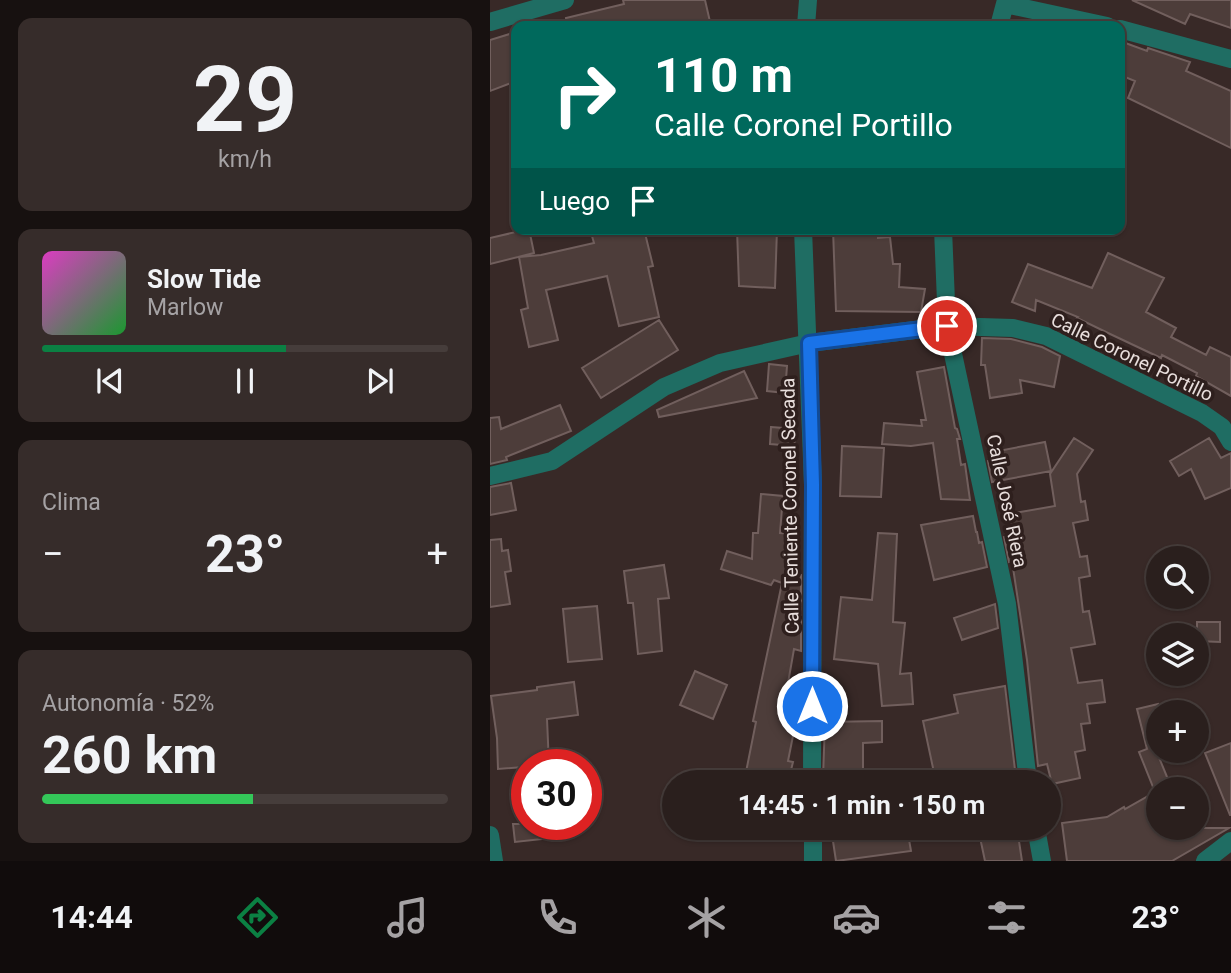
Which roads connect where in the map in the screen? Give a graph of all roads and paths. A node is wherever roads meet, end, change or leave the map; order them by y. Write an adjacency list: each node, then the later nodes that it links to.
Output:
1 (565, 0): 7 (street)
2 (807, 0): 4 (street)
3 (1006, 2): 5 (street); 6 (street)
4 (806, 21)
5 (1000, 21)
6 (1086, 21)
7 (490, 22)
8 (1125, 30): 9 (street)
9 (1231, 59)
10 (803, 235): 13 (street, Calle Teniente Coronel Secada)
11 (943, 235): 12 (street, Calle José Riera)
12 (947, 326): 13 (street, Calle Coronel Portillo); 14 (street, Calle Coronel Portillo); 17 (street, Calle José Riera)
13 (809, 343): 15 (street, Calle Coronel Portillo); 16 (street, Calle Teniente Coronel Secada)
14 (1231, 442)
15 (490, 476)
16 (812, 770)
17 (1027, 770)
18 (490, 835): 22 (street)
19 (813, 840): 23 (street)
20 (1038, 840): 24 (street)
21 (1231, 841): 25 (street)
22 (494, 861)
23 (813, 861)
24 (1042, 861)
25 (1205, 861)

